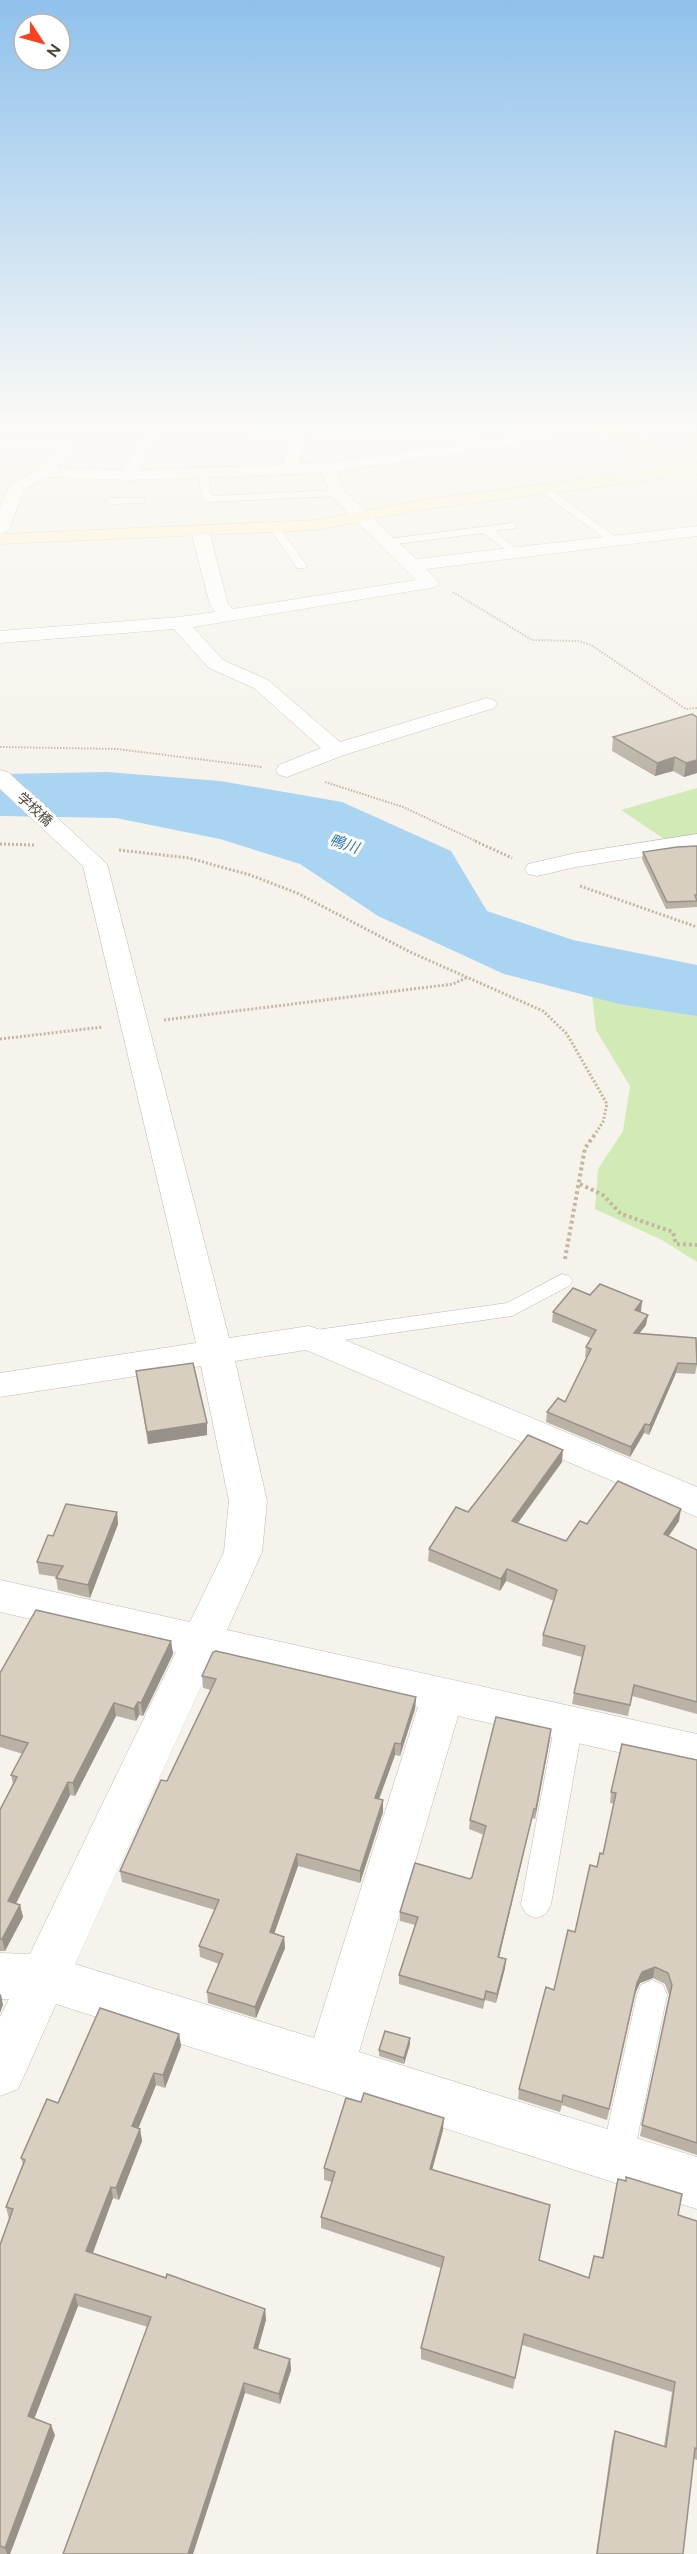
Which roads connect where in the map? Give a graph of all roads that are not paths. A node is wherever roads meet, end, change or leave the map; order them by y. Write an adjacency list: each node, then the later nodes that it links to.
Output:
1 (204, 546): 9 (street)
2 (287, 546): 7 (lane)
3 (393, 546): 8 (street)
4 (505, 546): 6 (lane)
5 (571, 546): 6 (street)
6 (514, 553): 8 (street)
7 (301, 566)
8 (414, 566): 9 (street)
9 (228, 615): 10 (street)
10 (179, 623): 11 (street); 13 (street)
11 (0, 637)
12 (487, 704): 13 (street)
13 (336, 750): 14 (street)
14 (287, 770)
15 (0, 777): 20 (street, 学校橋)
16 (697, 841): 17 (street)
17 (537, 869)
18 (562, 1281): 19 (lane)
19 (309, 1338): 20 (street); 22 (street)
20 (216, 1353): 21 (street); 24 (street, 学校橋)
21 (0, 1384)
22 (697, 1503)
23 (0, 1596): 24 (street)
24 (203, 1641): 25 (street); 29 (street, 学校橋)
25 (443, 1695): 26 (street); 31 (street)
26 (569, 1724): 27 (street); 28 (lane)
27 (697, 1752)
28 (536, 1904)
29 (22, 1977): 31 (street); 32 (street, 学校橋)
30 (652, 1995): 33 (lane)
31 (330, 2067): 33 (street)
32 (0, 2071)
33 (618, 2158): 34 (street)
34 (697, 2183)

